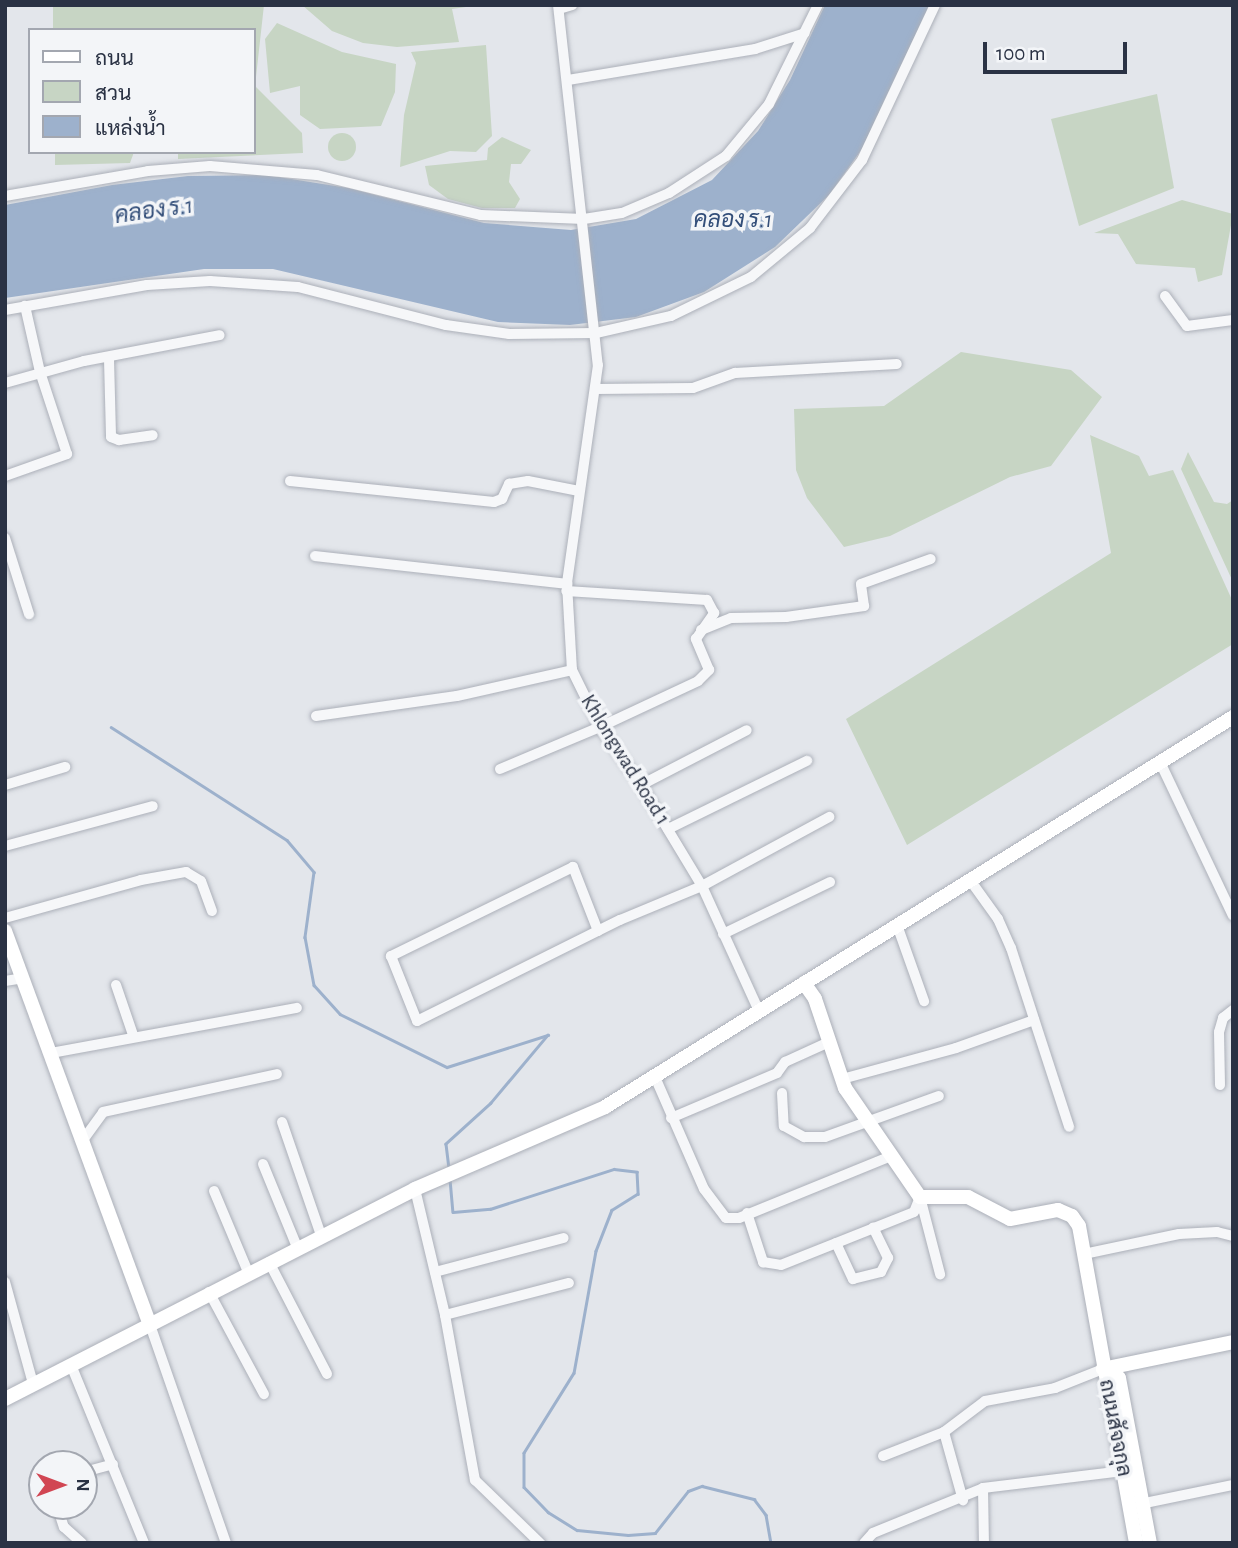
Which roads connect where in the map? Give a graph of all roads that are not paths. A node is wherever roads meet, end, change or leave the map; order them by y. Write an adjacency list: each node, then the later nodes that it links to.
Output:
1 (572, 5): 4 (street)
2 (818, 5): 5 (street)
3 (935, 5): 13 (street)
4 (558, 7): 6 (street, Khlongwad Road 1)
5 (805, 33): 6 (street); 8 (street)
6 (568, 80): 8 (street, Khlongwad Road 1)
7 (5, 196): 8 (street)
8 (584, 219): 13 (street, Khlongwad Road 1)
9 (1165, 296): 12 (street)
10 (25, 306): 11 (street); 13 (street); 17 (street)
11 (5, 310)
12 (1233, 320)
13 (596, 334): 19 (street, Khlongwad Road 1)
14 (220, 335): 15 (street)
15 (109, 359): 17 (street); 20 (street)
16 (897, 364): 19 (street)
17 (40, 372): 18 (street); 21 (street)
18 (5, 383)
19 (596, 389): 23 (street, Khlongwad Road 1)
20 (153, 435)
21 (5, 476)
22 (290, 481): 23 (street)
23 (579, 491): 27 (street, Khlongwad Road 1)
24 (5, 538): 28 (street)
25 (315, 556): 27 (street)
26 (931, 559): 29 (street)
27 (566, 587): 29 (street); 30 (street, Khlongwad Road 1)
28 (29, 614)
29 (701, 630): 33 (street)
30 (572, 670): 31 (street); 33 (street, Khlongwad Road 1)
31 (316, 716)
32 (1233, 717): 36 (street)
33 (600, 727): 38 (street); 40 (street, Khlongwad Road 1)
34 (747, 730): 40 (street)
35 (807, 761): 43 (street)
36 (1160, 762): 45 (street); 49 (street)
37 (65, 767): 39 (street)
38 (500, 769)
39 (5, 785)
40 (641, 785): 43 (street, Khlongwad Road 1)
41 (153, 806): 44 (street)
42 (829, 817): 47 (street)
43 (668, 829): 47 (street, Khlongwad Road 1)
44 (5, 846)
45 (970, 880): 51 (street); 63 (street)
46 (830, 882): 54 (street)
47 (702, 886): 52 (street); 54 (street, Khlongwad Road 1)
48 (212, 911): 50 (street)
49 (1233, 916)
50 (5, 918)
51 (897, 925): 57 (street); 59 (street)
52 (598, 930): 52 (street)
53 (5, 931): 55 (street)
54 (723, 934): 62 (street, Khlongwad Road 1)
55 (24, 978): 56 (street); 66 (street)
56 (5, 981)
57 (804, 983): 62 (street); 65 (street)
58 (116, 985): 64 (street)
59 (924, 1001)
60 (297, 1008): 64 (street)
61 (1233, 1010): 70 (street)
62 (759, 1012): 68 (street)
63 (1034, 1020): 69 (street); 76 (street)
64 (133, 1035): 66 (street)
65 (830, 1042): 69 (street); 73 (street)
66 (51, 1053): 77 (street)
67 (277, 1074): 77 (street)
68 (654, 1077): 73 (street); 80 (street)
69 (842, 1079): 75 (street)
70 (1220, 1085)
71 (782, 1093): 75 (street)
72 (939, 1096): 75 (street)
73 (671, 1118): 83 (street)
74 (282, 1122): 85 (street)
75 (872, 1122): 78 (street)
76 (1069, 1127)
77 (83, 1140): 99 (street)
78 (893, 1155): 82 (street); 83 (street)
79 (263, 1164): 89 (street)
80 (415, 1189): 85 (street); 93 (street)
81 (214, 1191): 92 (street)
82 (920, 1197): 84 (street); 90 (street); 94 (street)
83 (747, 1213): 88 (street)
84 (873, 1227): 88 (street); 88 (street)
85 (321, 1235): 89 (street)
86 (1233, 1236): 90 (street)
87 (564, 1238): 93 (street)
88 (836, 1243)
89 (297, 1247): 91 (street)
90 (1084, 1254): 102 (street)
91 (269, 1262): 92 (street); 103 (street)
92 (248, 1272): 97 (street)
93 (435, 1272): 98 (street)
94 (940, 1274)
95 (5, 1282): 104 (street)
96 (569, 1283): 98 (street)
97 (209, 1293): 99 (street); 105 (street)
98 (445, 1315): 120 (street)
99 (149, 1322): 101 (street); 119 (street)
100 (1233, 1342): 102 (street)
101 (71, 1364): 104 (street); 109 (street)
102 (1103, 1369): 107 (street); 111 (street, ถนนสัจจกุล); 115 (street, ถนนสัจจกุล)
103 (327, 1374)
104 (33, 1384): 106 (street)
105 (264, 1394)
106 (5, 1399)
107 (944, 1432): 108 (street); 114 (street)
108 (883, 1456)
109 (113, 1464): 110 (street); 118 (street)
110 (98, 1468)
111 (1123, 1471): 113 (street); 123 (street, ถนนสัจจกุล)
112 (1233, 1485): 115 (street)
113 (983, 1488): 114 (street); 122 (street)
114 (963, 1500): 121 (street)
115 (1145, 1503): 124 (street, ถนนสัจจกุล)
116 (62, 1520): 117 (street)
117 (82, 1543)
118 (144, 1543)
119 (226, 1543)
120 (540, 1543)
121 (864, 1543)
122 (984, 1543)
123 (1136, 1543)
124 (1150, 1543)

